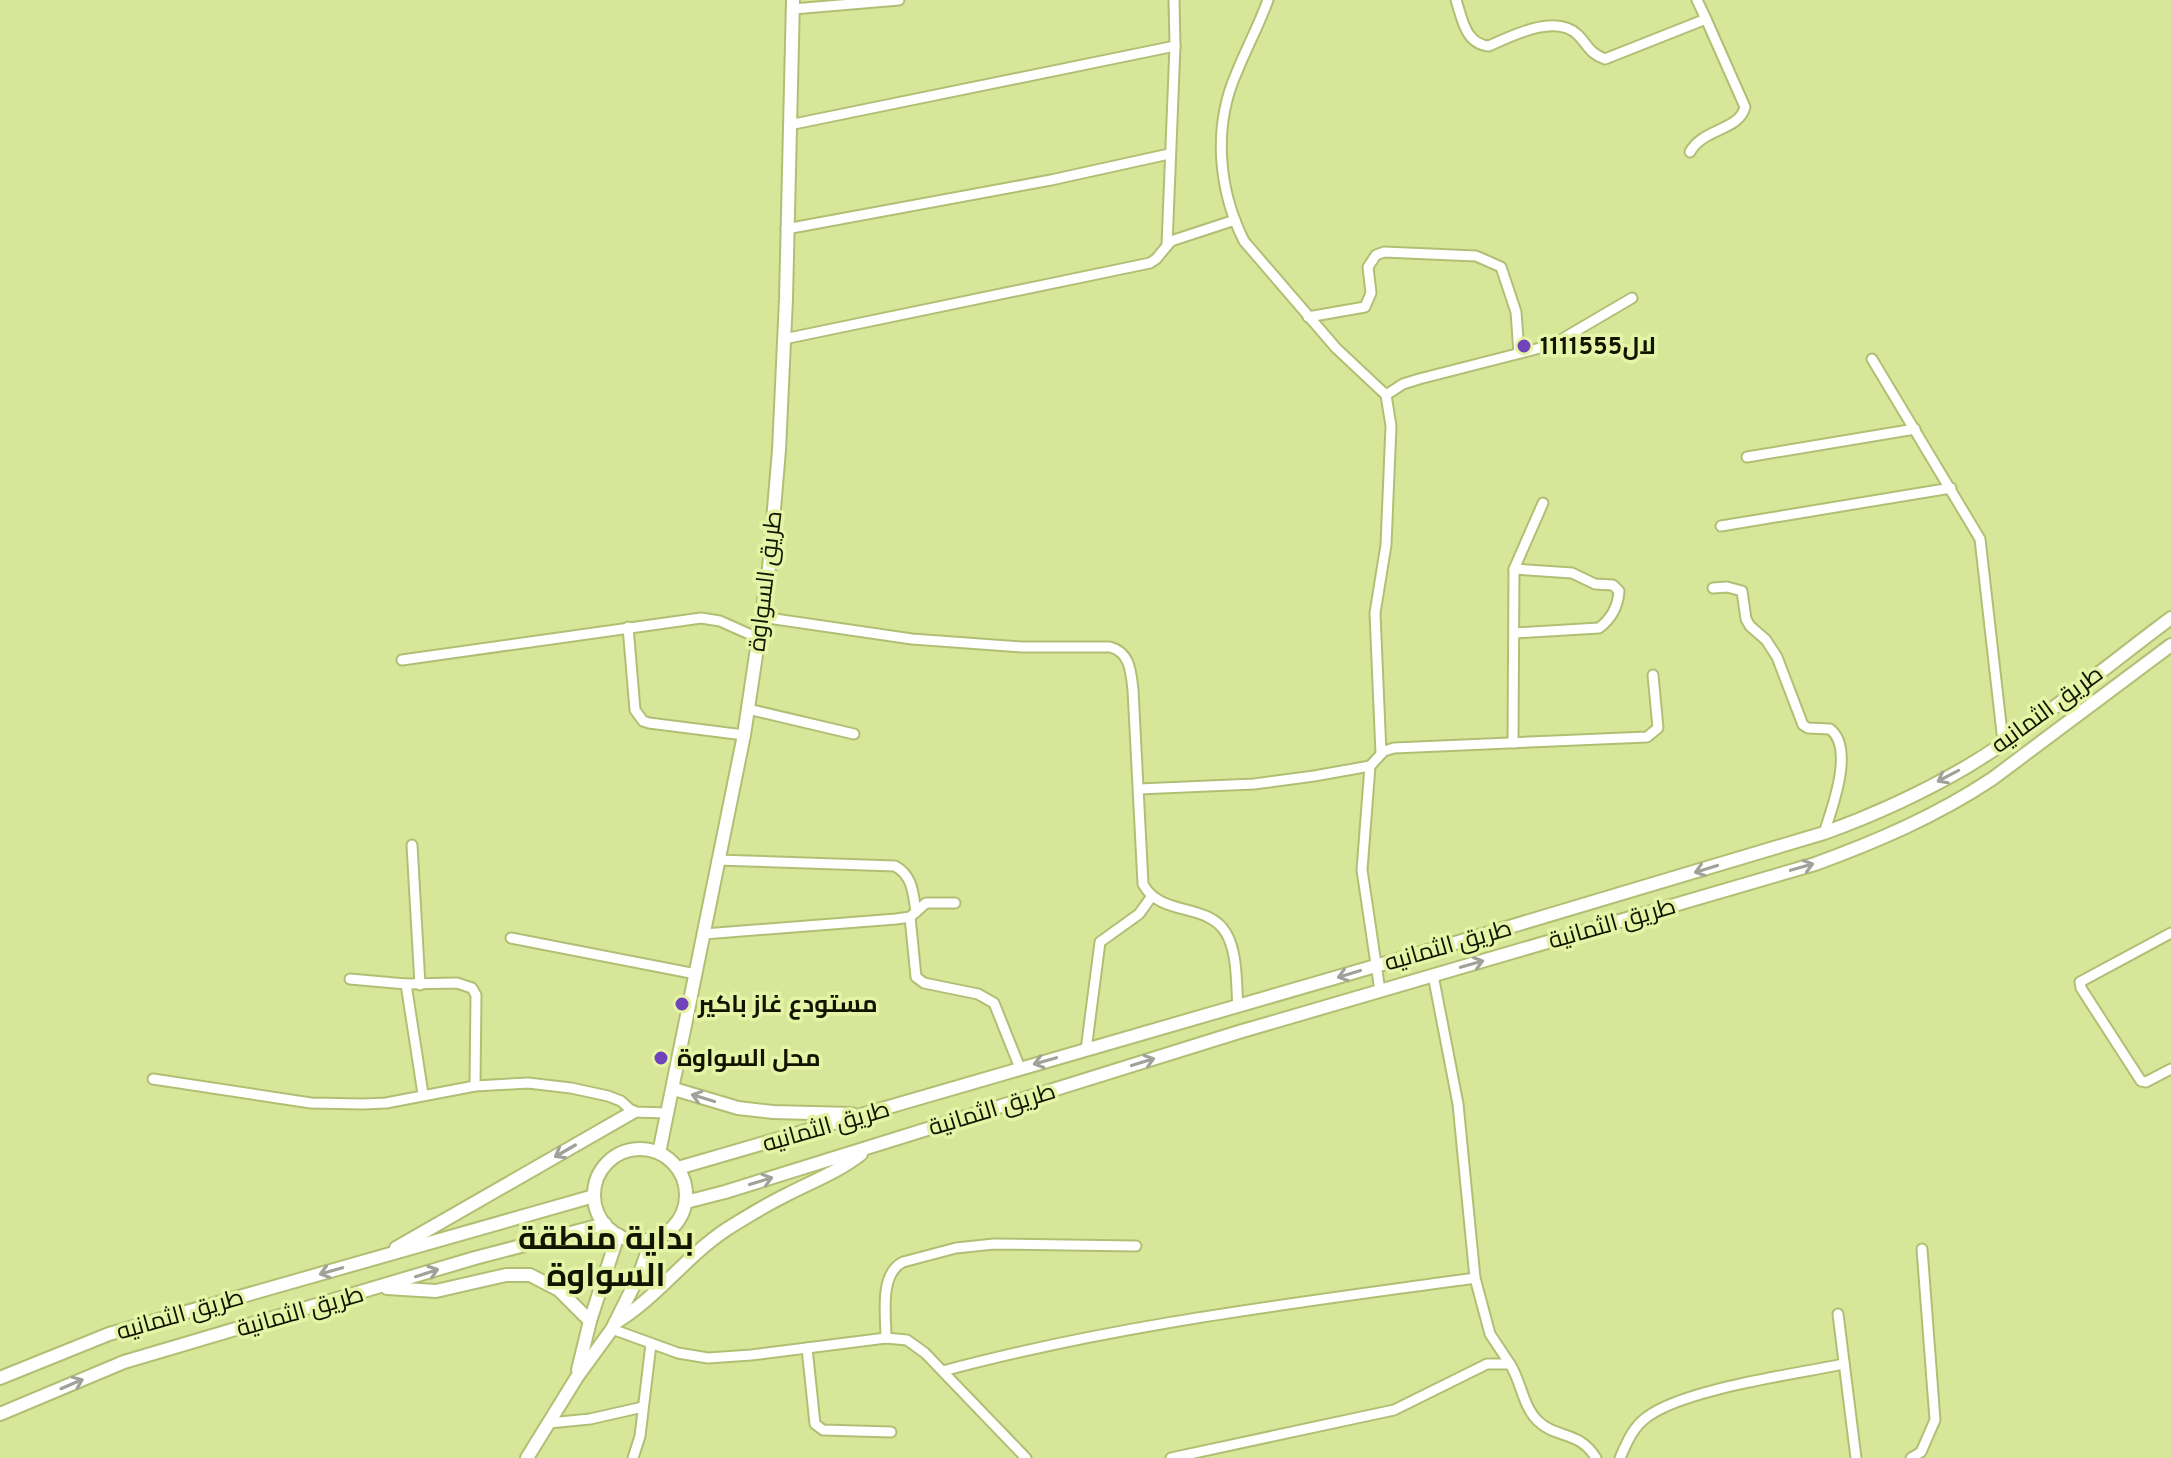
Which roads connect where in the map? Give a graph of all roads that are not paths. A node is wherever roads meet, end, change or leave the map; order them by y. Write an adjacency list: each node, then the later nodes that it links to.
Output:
1 (899, 0): 6 (street)
2 (1174, 0): 8 (street)
3 (1268, 0): 12 (street)
4 (1456, 0): 7 (street)
5 (1697, 0): 7 (street)
6 (793, 4): 9 (street, طريق السواوة)
7 (1706, 19): 10 (street)
8 (1175, 46): 9 (street); 11 (street)
9 (789, 125): 13 (street, طريق السواوة)
10 (1690, 152)
11 (1169, 154): 13 (street); 14 (street)
12 (1235, 220): 14 (street); 16 (street)
13 (786, 229): 17 (street, طريق السواوة)
14 (1167, 245): 17 (street)
15 (1632, 298): 18 (street)
16 (1308, 317): 18 (street); 20 (street)
17 (784, 339): 28 (street, طريق السواوة)
18 (1519, 353): 20 (street)
19 (1872, 359): 21 (street)
20 (1386, 395): 41 (street)
21 (1915, 429): 22 (street); 23 (street)
22 (1747, 457)
23 (1951, 488): 25 (street); 39 (street)
24 (1543, 503): 26 (street)
25 (1721, 526)
26 (1514, 569): 31 (street); 31 (street)
27 (1713, 588): 44 (street)
28 (761, 617): 32 (street, طريق السواوة); 43 (street)
29 (2171, 618): 39 (street, طريق الثمانيه)
30 (628, 627): 32 (street); 34 (street); 38 (street)
31 (1515, 633): 40 (street)
32 (758, 638): 36 (street, طريق السواوة)
33 (2171, 645): 55 (street, طريق الثمانية, one-way to 33)
34 (402, 660)
35 (1653, 675): 40 (street)
36 (748, 709): 37 (street); 38 (street, طريق السواوة)
37 (854, 734)
38 (744, 735): 46 (street, طريق السواوة)
39 (2003, 742): 44 (street, طريق الثمانيه, one-way to 44)
40 (1513, 743): 41 (street)
41 (1381, 754): 42 (street)
42 (1370, 766): 43 (street); 53 (street)
43 (1139, 789): 47 (street)
44 (1824, 833): 53 (street, طريق الثمانيه, one-way to 53)
45 (412, 845): 58 (street)
46 (717, 860): 49 (street); 51 (street, طريق السواوة)
47 (1152, 896): 60 (street); 61 (street)
48 (955, 903): 49 (street)
49 (913, 914): 51 (street); 62 (street)
50 (2171, 933): 63 (street)
51 (704, 934): 54 (street, طريق السواوة)
52 (511, 938): 54 (street)
53 (1376, 966): 59 (street); 60 (street, طريق الثمانيه, one-way to 60)
54 (696, 974): 66 (street, طريق السواوة)
55 (1433, 975): 59 (street, طريق الثمانية); 82 (street)
56 (350, 979): 57 (street)
57 (406, 984): 58 (street); 67 (street)
58 (420, 985): 65 (street)
59 (1380, 991): 71 (street, طريق الثمانية, one-way to 59)
60 (1238, 1007): 61 (street, طريق الثمانيه)
61 (1086, 1050): 62 (street, طريق الثمانيه, one-way to 62)
62 (1020, 1068): 70 (street, طريق الثمانيه)
63 (2171, 1069)
64 (153, 1079): 67 (street)
65 (475, 1086): 67 (street); 68 (street)
66 (674, 1089): 69 (street, طريق السواوة); 70 (street, one-way to 66)
67 (423, 1094)
68 (633, 1112): 69 (street); 81 (street, one-way to 81)
69 (668, 1113): 72 (street, طريق السواوة)
70 (863, 1115): 73 (street, طريق الثمانيه)
71 (869, 1147): 75 (street, طريق الثمانية, one-way to 71); 86 (street)
72 (659, 1153): 73 (street); 74 (street)
73 (678, 1168): 75 (street)
74 (594, 1196): 76 (street); 81 (street, طريق الثمانيه)
75 (686, 1202): 78 (street)
76 (605, 1224): 77 (street); 83 (street, طريق الثمانية, one-way to 76)
77 (618, 1235): 78 (street); 85 (street)
78 (652, 1239): 86 (street)
79 (1136, 1246): 87 (street)
80 (1922, 1249): 106 (street)
81 (378, 1258): 94 (street, طريق الثمانيه, one-way to 94)
82 (1475, 1278): 90 (street); 92 (street)
83 (380, 1288): 85 (street); 96 (street, طريق الثمانية, one-way to 83)
84 (1838, 1314): 91 (street)
85 (590, 1321): 93 (street)
86 (613, 1326): 88 (street); 93 (street)
87 (886, 1338): 89 (street); 92 (street)
88 (651, 1344): 89 (street); 95 (street)
89 (807, 1348): 98 (street)
90 (1510, 1364): 102 (street); 103 (street)
91 (1844, 1364): 104 (street); 105 (street)
92 (943, 1371): 101 (street)
93 (577, 1377): 97 (street)
94 (0, 1378)
95 (643, 1407): 97 (street); 100 (street)
96 (0, 1414)
97 (549, 1423): 99 (street)
98 (891, 1432)
99 (527, 1458)
100 (633, 1458)
101 (1026, 1458)
102 (1171, 1458)
103 (1596, 1458)
104 (1620, 1458)
105 (1856, 1458)
106 (1911, 1458)

